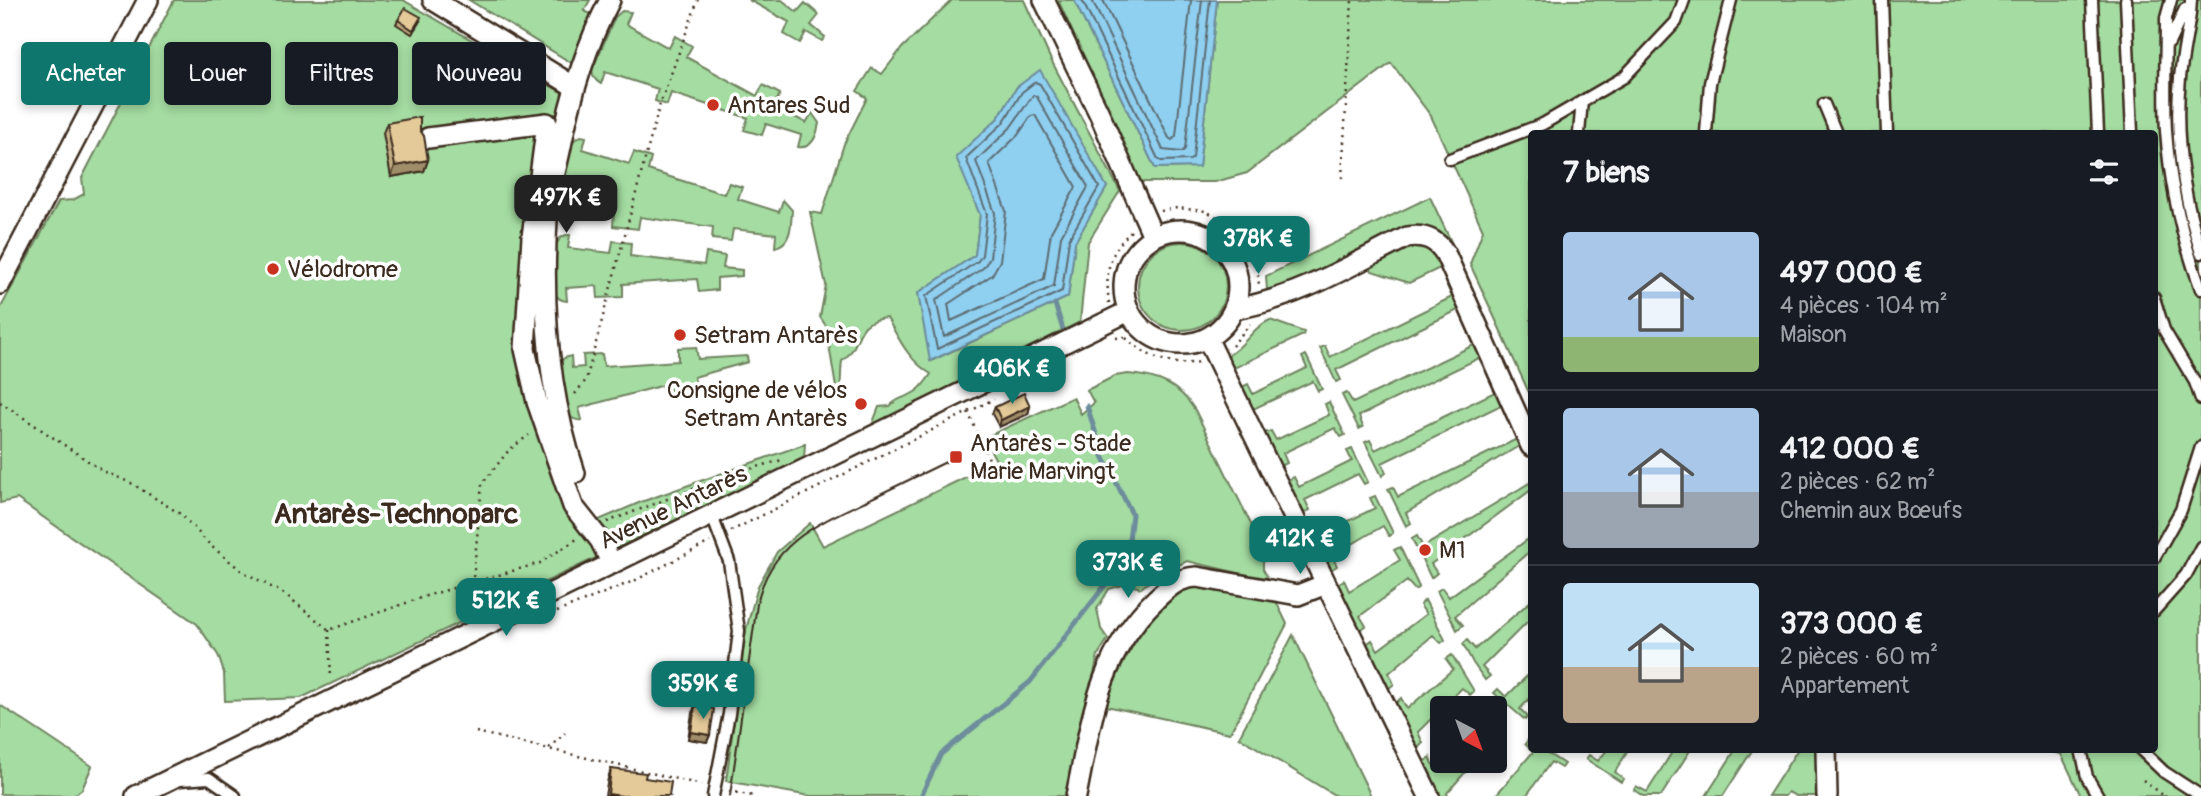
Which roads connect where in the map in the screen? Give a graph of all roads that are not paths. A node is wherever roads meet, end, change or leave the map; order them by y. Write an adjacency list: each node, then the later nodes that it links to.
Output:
1 (148, 0): 27 (street)
2 (433, 0): 14 (street)
3 (610, 0): 14 (street)
4 (1044, 0): 25 (street)
5 (1684, 0): 15 (lane)
6 (1731, 0): 18 (lane)
7 (1881, 0): 20 (lane)
8 (2092, 0): 21 (lane)
9 (2126, 0): 22 (lane)
10 (2172, 0): 13 (lane)
11 (2192, 0): 12 (lane)
12 (2190, 14): 13 (lane); 26 (lane)
13 (2166, 48): 28 (lane)
14 (575, 87): 34 (street)
15 (1582, 102): 17 (lane); 24 (lane)
16 (1824, 104): 19 (lane)
17 (1579, 130)
18 (1706, 130)
19 (1835, 130)
20 (1887, 130)
21 (2098, 130)
22 (2132, 130)
23 (428, 138): 34 (street)
24 (1450, 159)
25 (1146, 229): 29 (street); 30 (street)
26 (2201, 253)
27 (0, 284)
28 (2201, 289)
29 (1234, 309): 32 (street); 35 (street)
30 (1119, 310): 32 (street); 38 (street, Avenue Antarès)
31 (2158, 311): 33 (lane)
32 (1207, 338): 42 (street)
33 (2201, 399)
34 (551, 419): 37 (street); 41 (street)
35 (1528, 439)
36 (2201, 447): 40 (lane)
37 (575, 473)
38 (712, 516): 41 (street, Avenue Antarès); 48 (lane)
39 (2201, 547): 43 (lane)
40 (2158, 551)
41 (612, 564): 47 (street, Avenue Antarès)
42 (1326, 584): 52 (street); 53 (street)
43 (2158, 606)
44 (1826, 753): 54 (street)
45 (2082, 753): 55 (lane)
46 (2144, 753): 56 (lane)
47 (162, 782): 49 (street, Avenue Antarès); 50 (street, Avenue Antarès); 51 (lane)
48 (713, 792)
49 (125, 796)
50 (136, 796)
51 (235, 796)
52 (1076, 796)
53 (1429, 796)
54 (1827, 796)
55 (2098, 796)
56 (2201, 796)

